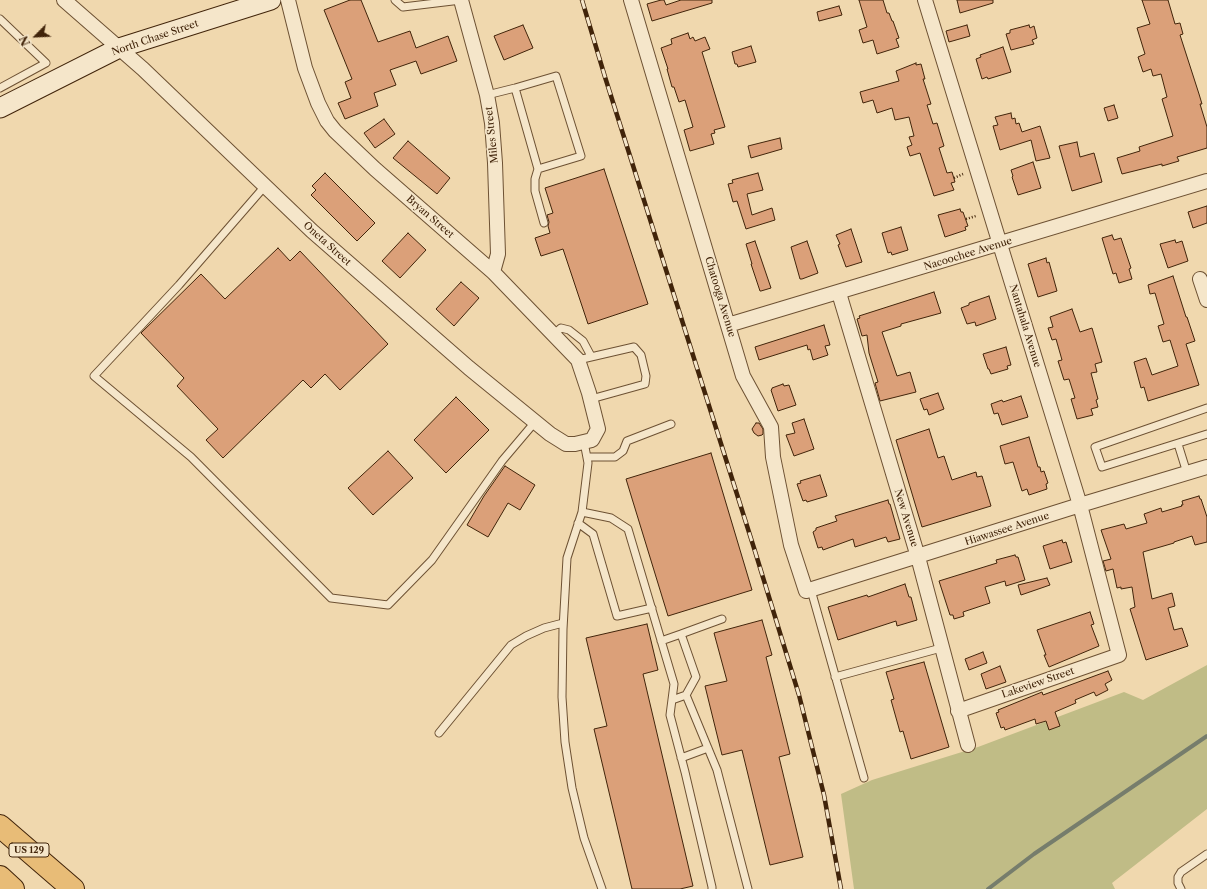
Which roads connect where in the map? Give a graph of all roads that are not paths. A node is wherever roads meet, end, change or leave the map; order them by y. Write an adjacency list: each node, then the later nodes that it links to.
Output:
1 (64, 0): 9 (street, Oneta Street)
2 (271, 0): 9 (main road, North Chase Street)
3 (288, 0): 19 (street, Bryan Street)
4 (395, 0): 5 (lane)
5 (461, 0): 12 (street, Miles Street)
6 (631, 0): 23 (street, Chatooga Avenue)
7 (925, 0): 18 (street, Nantahala Avenue)
8 (0, 19): 10 (lane)
9 (119, 48): 13 (main road, North Chase Street); 16 (street, Oneta Street)
10 (0, 88)
11 (515, 88): 12 (lane); 14 (lane); 14 (lane)
12 (487, 95): 19 (street, Miles Street)
13 (0, 108)
14 (538, 170): 17 (lane)
15 (1207, 181): 18 (street, Nacoochee Avenue)
16 (265, 186): 27 (street, Oneta Street); 27 (lane)
17 (544, 223)
18 (1000, 244): 21 (street, Nacoochee Avenue); 35 (street, Nantahala Avenue)
19 (493, 272): 24 (street, Bryan Street)
20 (1200, 279): 22 (street)
21 (839, 293): 23 (street, Nacoochee Avenue); 38 (street, New Avenue)
22 (1207, 300)
23 (728, 325): 39 (street, Chatooga Avenue)
24 (585, 358): 25 (street, Bryan Street); 25 (lane)
25 (591, 399): 30 (street, Bryan Street)
26 (1207, 408): 31 (lane)
27 (535, 422): 30 (street, Oneta Street)
28 (670, 424): 32 (lane)
29 (1207, 434): 31 (lane)
30 (584, 442): 32 (lane)
31 (1178, 444): 34 (lane)
32 (586, 457): 36 (lane)
33 (1207, 467): 34 (street, Hiawassee Avenue)
34 (1187, 473): 35 (street, Hiawassee Avenue)
35 (1080, 505): 38 (street, Hiawassee Avenue); 46 (street, Nantahala Avenue)
36 (582, 512): 37 (lane); 40 (lane)
37 (578, 524): 40 (lane); 42 (lane)
38 (918, 557): 39 (street, Hiawassee Avenue); 45 (street, New Avenue)
39 (809, 591): 47 (lane)
40 (652, 608): 44 (lane)
41 (722, 619): 43 (lane)
42 (563, 624): 51 (lane); 61 (lane)
43 (681, 634): 44 (lane); 48 (lane)
44 (662, 641): 49 (lane)
45 (941, 648): 47 (lane); 50 (street, New Avenue)
46 (1119, 655): 50 (street, Lakeview Street)
47 (836, 677): 55 (lane)
48 (686, 695): 49 (lane); 53 (lane)
49 (672, 700): 54 (lane)
50 (958, 711): 52 (street, New Avenue)
51 (439, 732)
52 (968, 745)
53 (708, 748): 54 (lane); 63 (lane)
54 (681, 758): 62 (lane)
55 (864, 778)
56 (0, 826): 60 (highway, US 129)
57 (1207, 854): 64 (lane)
58 (0, 878): 59 (highway)
59 (13, 889)
60 (73, 889)
61 (602, 889)
62 (712, 889)
63 (748, 889)
64 (1181, 889)

